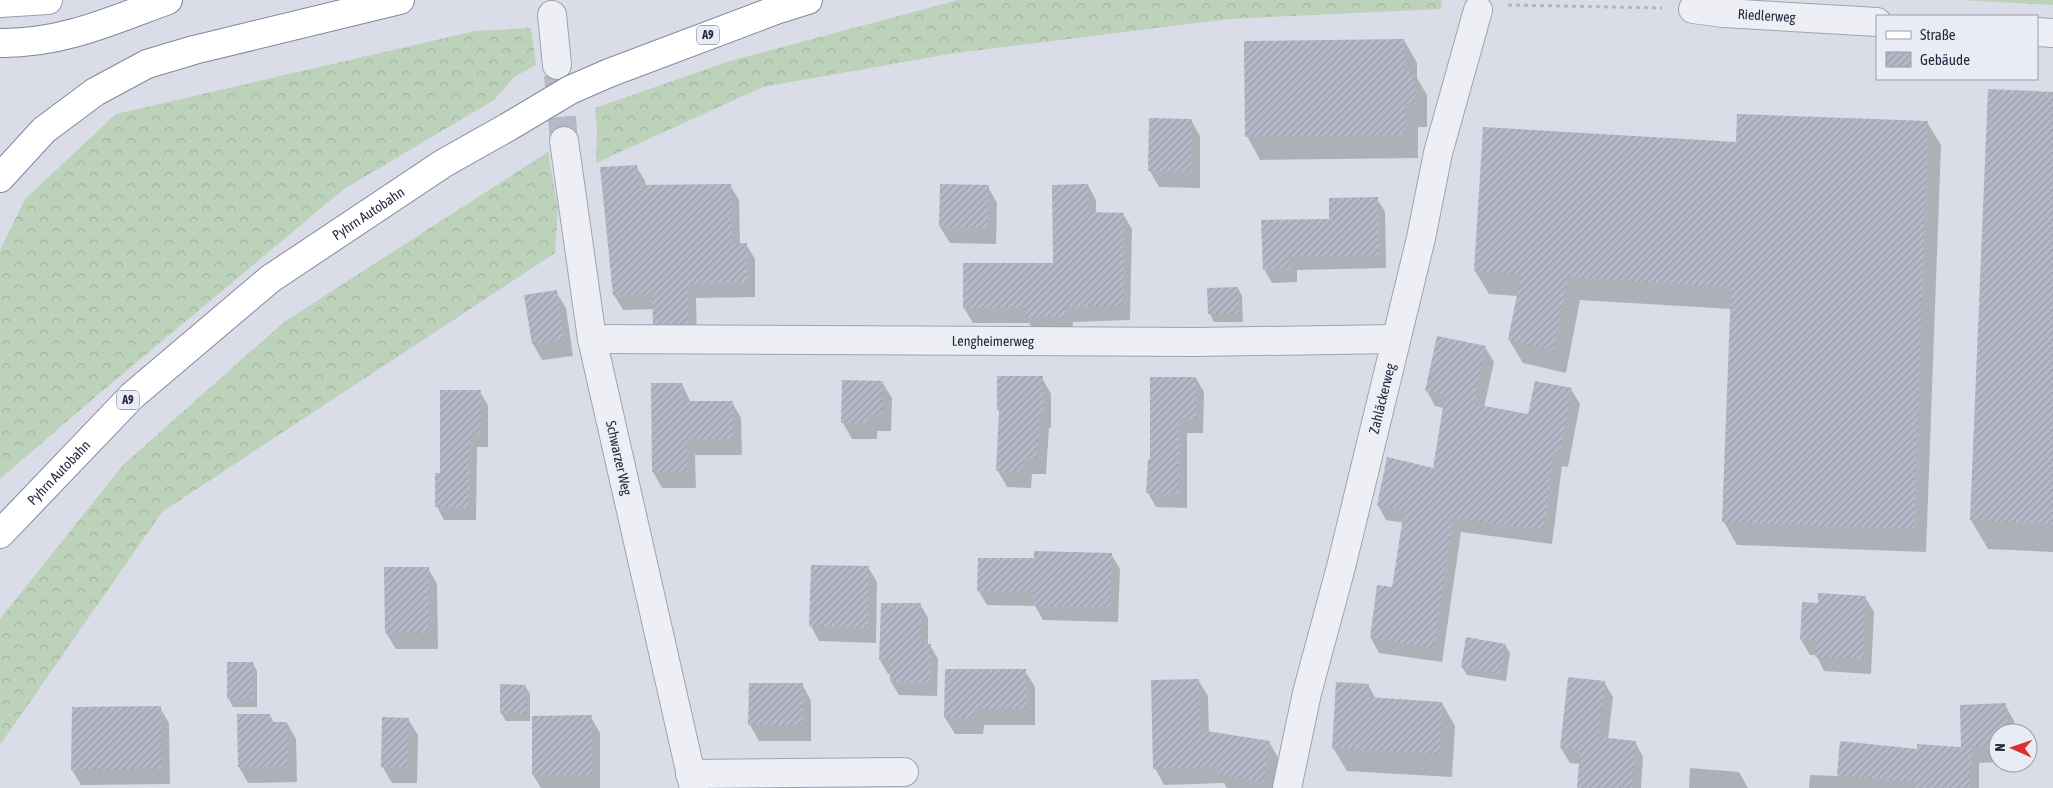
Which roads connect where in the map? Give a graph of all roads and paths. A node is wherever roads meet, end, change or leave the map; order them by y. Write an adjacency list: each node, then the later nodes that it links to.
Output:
1 (48, 0): 5 (main road)
2 (168, 0): 12 (main road)
3 (400, 0): 15 (main road)
4 (808, 0): 18 (main road, Pyhrn Autobahn / A9, bridge)
5 (0, 3)
6 (1693, 9): 7 (path); 9 (street, Riedlerweg)
7 (1478, 10): 17 (street, Zahläckerweg)
8 (552, 14): 13 (street)
9 (1876, 22)
10 (2038, 32): 11 (street)
11 (2053, 33)
12 (0, 43)
13 (558, 65)
14 (564, 141): 16 (street, Schwarzer Weg)
15 (0, 178)
16 (592, 339): 17 (street, Lengheimerweg); 20 (street, Schwarzer Weg)
17 (1396, 339): 21 (street, Zahläckerweg)
18 (0, 534)
19 (904, 772): 20 (street, Schwarzer Weg)
20 (692, 781)
21 (1288, 788)

